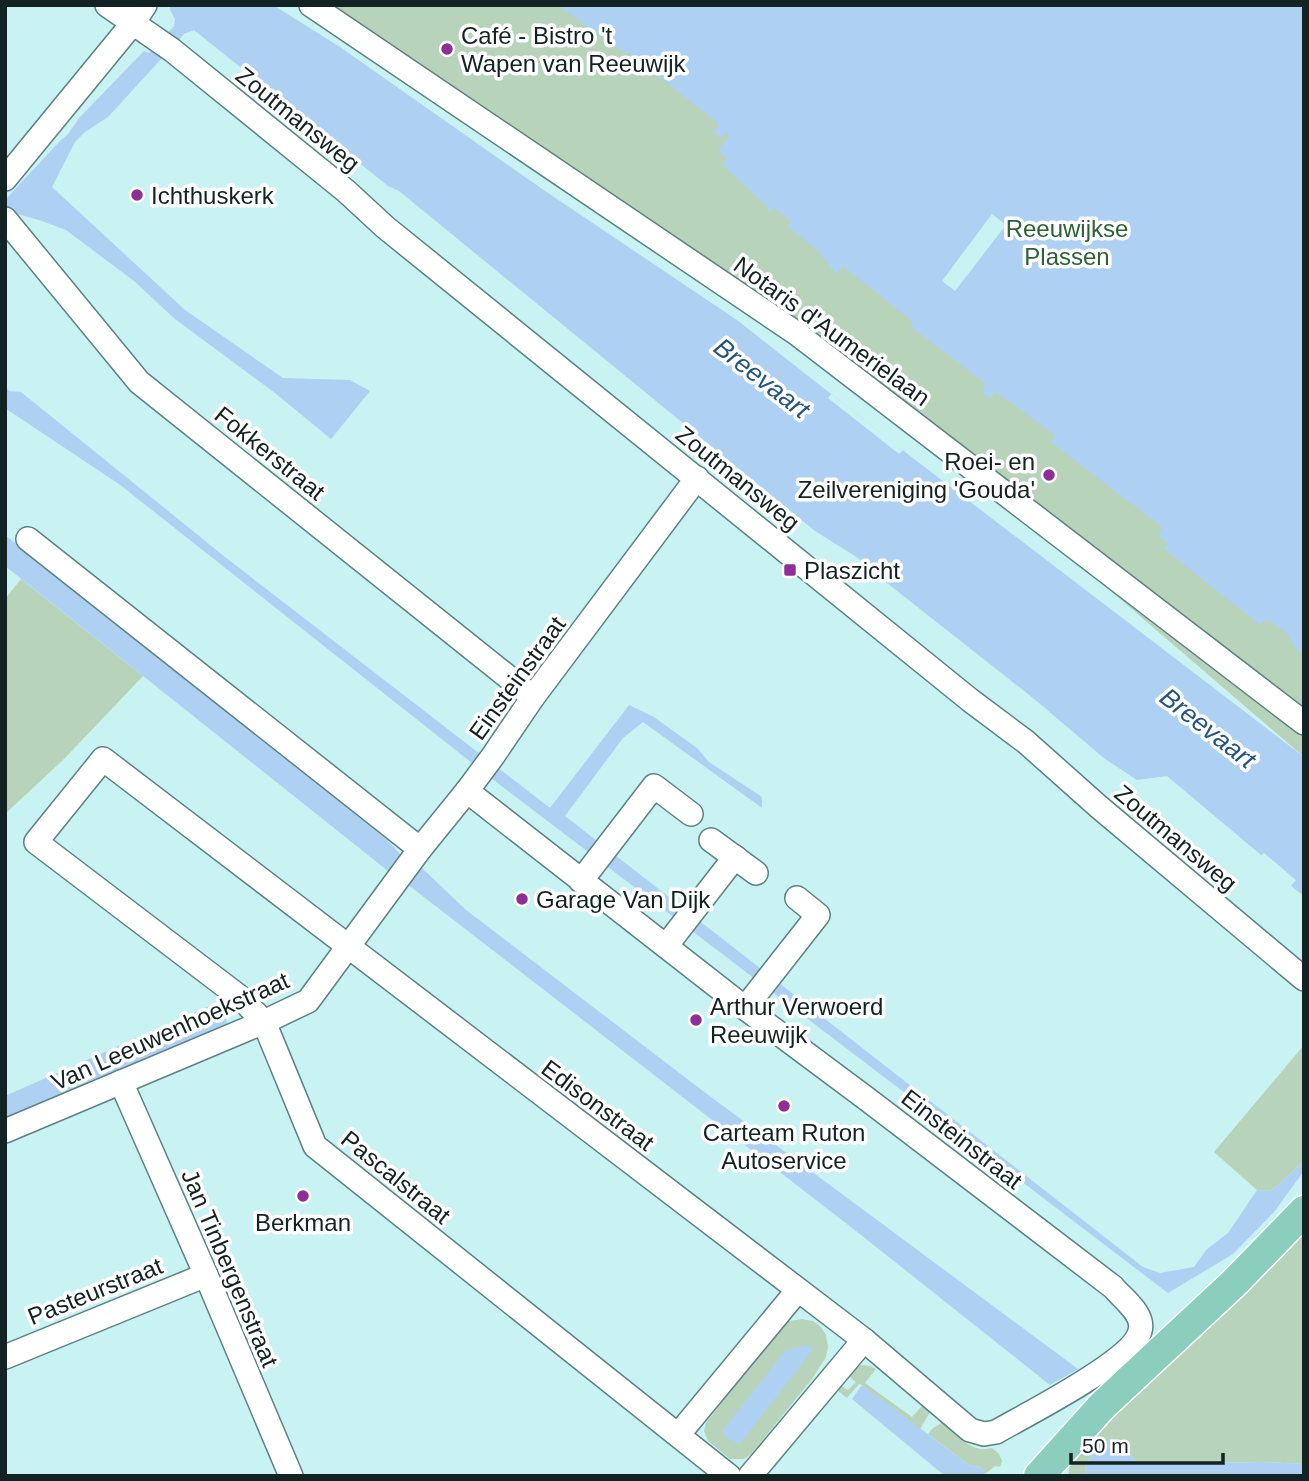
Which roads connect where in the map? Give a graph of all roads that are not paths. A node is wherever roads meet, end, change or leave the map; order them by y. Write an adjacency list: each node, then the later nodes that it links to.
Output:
1 (107, 5): 3 (street, Zoutmansweg)
2 (311, 5): 9 (street, Notaris d'Aumerielaan)
3 (139, 14): 4 (street); 6 (street, Zoutmansweg)
4 (5, 178)
5 (8, 222): 8 (street, Fokkerstraat)
6 (697, 478): 8 (street, Einsteinstraat); 21 (street, Zoutmansweg)
7 (28, 539): 14 (street)
8 (533, 697): 10 (street, Einsteinstraat)
9 (1304, 723)
10 (472, 785): 14 (street, Van Leeuwenhoekstraat); 17 (street, Einsteinstraat)
11 (691, 814): 17 (street)
12 (711, 840): 15 (street)
13 (36, 842): 19 (street, Edisonstraat); 23 (street, Pascalstraat)
14 (416, 853): 19 (street, Van Leeuwenhoekstraat)
15 (735, 857): 16 (street); 20 (street)
16 (756, 873)
17 (581, 881): 20 (street, Einsteinstraat)
18 (797, 898): 22 (street)
19 (348, 947): 23 (street, Van Leeuwenhoekstraat); 28 (street, Edisonstraat)
20 (666, 947): 22 (street, Einsteinstraat)
21 (1304, 979)
22 (745, 1008): 29 (street, Einsteinstraat)
23 (264, 1022): 24 (street, Van Leeuwenhoekstraat); 32 (street, Pascalstraat)
24 (121, 1082): 25 (street, Van Leeuwenhoekstraat); 27 (street, Jan Tinbergenstraat)
25 (5, 1131)
26 (1304, 1211): 33 (main road)
27 (206, 1275): 31 (street, Pasteurstraat); 34 (street, Jan Tinbergenstraat)
28 (798, 1290): 30 (street, Edisonstraat); 32 (street)
29 (1140, 1320): 30 (street, Edisonstraat)
30 (864, 1340): 36 (street)
31 (5, 1357)
32 (678, 1435): 35 (street, Pascalstraat)
33 (1044, 1474)
34 (291, 1476)
35 (729, 1476)
36 (750, 1476)

